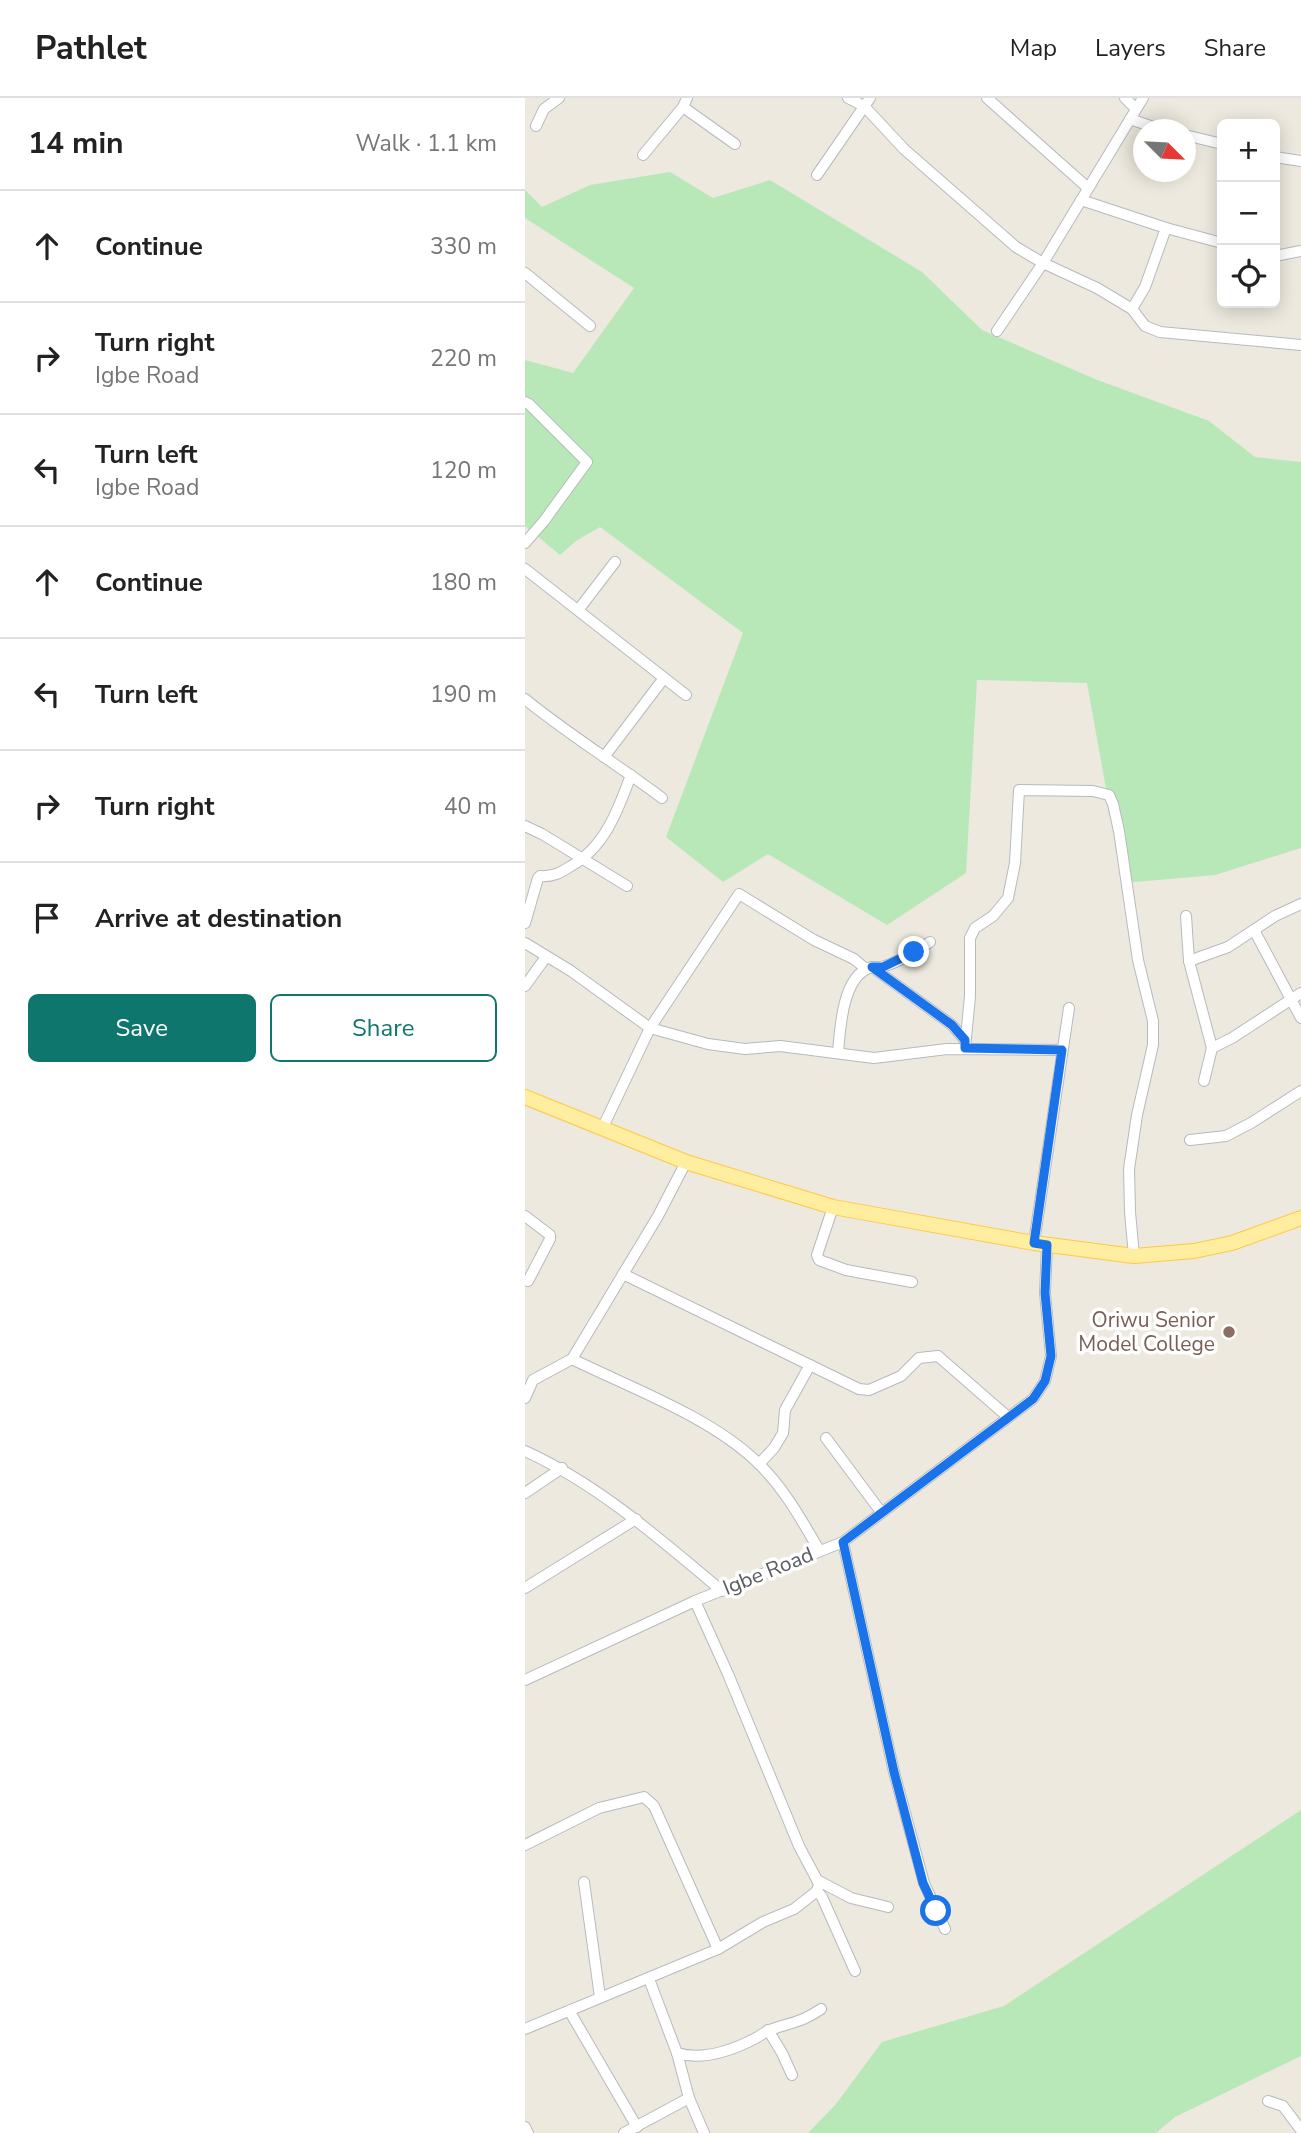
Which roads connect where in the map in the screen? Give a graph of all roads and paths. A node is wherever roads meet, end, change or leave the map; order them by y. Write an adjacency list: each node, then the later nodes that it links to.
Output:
1 (558, 98): 10 (street)
2 (848, 98): 6 (street)
3 (987, 98): 18 (street)
4 (1125, 98): 8 (street)
5 (1143, 98): 8 (street)
6 (867, 102): 17 (street); 24 (street)
7 (685, 103): 13 (street); 14 (street)
8 (1133, 114): 9 (street); 18 (street)
9 (1142, 119)
10 (536, 126)
11 (1196, 138): 12 (street)
12 (1217, 143)
13 (735, 144)
14 (643, 155)
15 (1280, 158): 16 (street)
16 (1301, 161)
17 (817, 175)
18 (1088, 188): 19 (street)
19 (1081, 200): 20 (street); 24 (street)
20 (1166, 228): 21 (street); 26 (street)
21 (1217, 242)
22 (1301, 251): 23 (street)
23 (1280, 255)
24 (1043, 263): 26 (street); 28 (street)
25 (525, 273): 27 (street)
26 (1132, 309): 29 (street)
27 (590, 326)
28 (997, 331)
29 (1301, 345)
30 (525, 402): 31 (street)
31 (525, 542)
32 (615, 562): 34 (street)
33 (525, 569): 34 (street)
34 (579, 609): 35 (street)
35 (664, 678): 36 (street); 38 (street)
36 (686, 695)
37 (525, 699): 38 (street)
38 (604, 757): 39 (street)
39 (631, 775): 40 (street); 42 (street)
40 (662, 798)
41 (526, 829): 42 (street)
42 (584, 859): 43 (street); 46 (street)
43 (627, 886)
44 (1301, 904): 47 (street)
45 (1186, 916): 51 (street)
46 (525, 923)
47 (1254, 930): 51 (street); 54 (street)
48 (930, 942): 52 (street)
49 (525, 943): 50 (street)
50 (546, 957): 53 (street); 57 (street)
51 (1189, 961): 59 (street)
52 (869, 968): 57 (street); 58 (street); 61 (street)
53 (525, 986)
54 (1296, 996): 56 (street); 59 (street)
55 (1069, 1008): 60 (street, Igbe Road)
56 (1301, 1018)
57 (650, 1028): 61 (street); 65 (street)
58 (965, 1044): 60 (street); 61 (street); 72 (street)
59 (1212, 1048): 62 (street)
60 (1062, 1050): 71 (street, Igbe Road)
61 (838, 1053)
62 (1204, 1081)
63 (1301, 1091): 66 (street)
64 (525, 1097): 65 (main road)
65 (602, 1129): 67 (main road)
66 (1190, 1140)
67 (686, 1161): 68 (main road); 73 (street)
68 (833, 1207): 71 (main road); 75 (street)
69 (525, 1216): 74 (street)
70 (1301, 1218): 72 (main road)
71 (1041, 1244): 72 (main road); 80 (street, Igbe Road)
72 (1134, 1256)
73 (623, 1274): 76 (street); 77 (street)
74 (528, 1281)
75 (912, 1282)
76 (572, 1359): 78 (street); 83 (street)
77 (810, 1365): 80 (street); 83 (street)
78 (529, 1377): 79 (street)
79 (525, 1398)
80 (1008, 1417): 86 (street, Igbe Road)
81 (826, 1438): 86 (street)
82 (525, 1451): 84 (street)
83 (759, 1464): 89 (street)
84 (562, 1468): 85 (street); 87 (street)
85 (525, 1493)
86 (881, 1512): 88 (street, Igbe Road)
87 (636, 1519): 90 (street); 91 (street)
88 (843, 1542): 89 (street, Igbe Road); 98 (street)
89 (818, 1550): 91 (street, Igbe Road)
90 (525, 1588)
91 (722, 1591): 92 (street, Igbe Road)
92 (695, 1601): 93 (street, Igbe Road); 96 (street)
93 (525, 1681)
94 (525, 1845): 99 (street)
95 (584, 1882): 102 (street)
96 (817, 1885): 97 (street); 99 (street); 100 (street)
97 (888, 1907)
98 (945, 1929)
99 (718, 1949): 101 (street)
100 (855, 1971)
101 (649, 1979): 102 (street); 107 (street)
102 (600, 1997): 104 (street)
103 (821, 2010): 106 (street)
104 (570, 2012): 105 (street); 112 (street)
105 (525, 2029)
106 (768, 2030): 107 (street); 108 (street)
107 (677, 2053): 109 (street)
108 (792, 2075)
109 (689, 2098): 112 (street); 116 (street)
110 (1268, 2101): 113 (street)
111 (525, 2127): 114 (street)
112 (637, 2127): 115 (street)
113 (1301, 2130)
114 (528, 2133)
115 (624, 2133)
116 (704, 2133)

